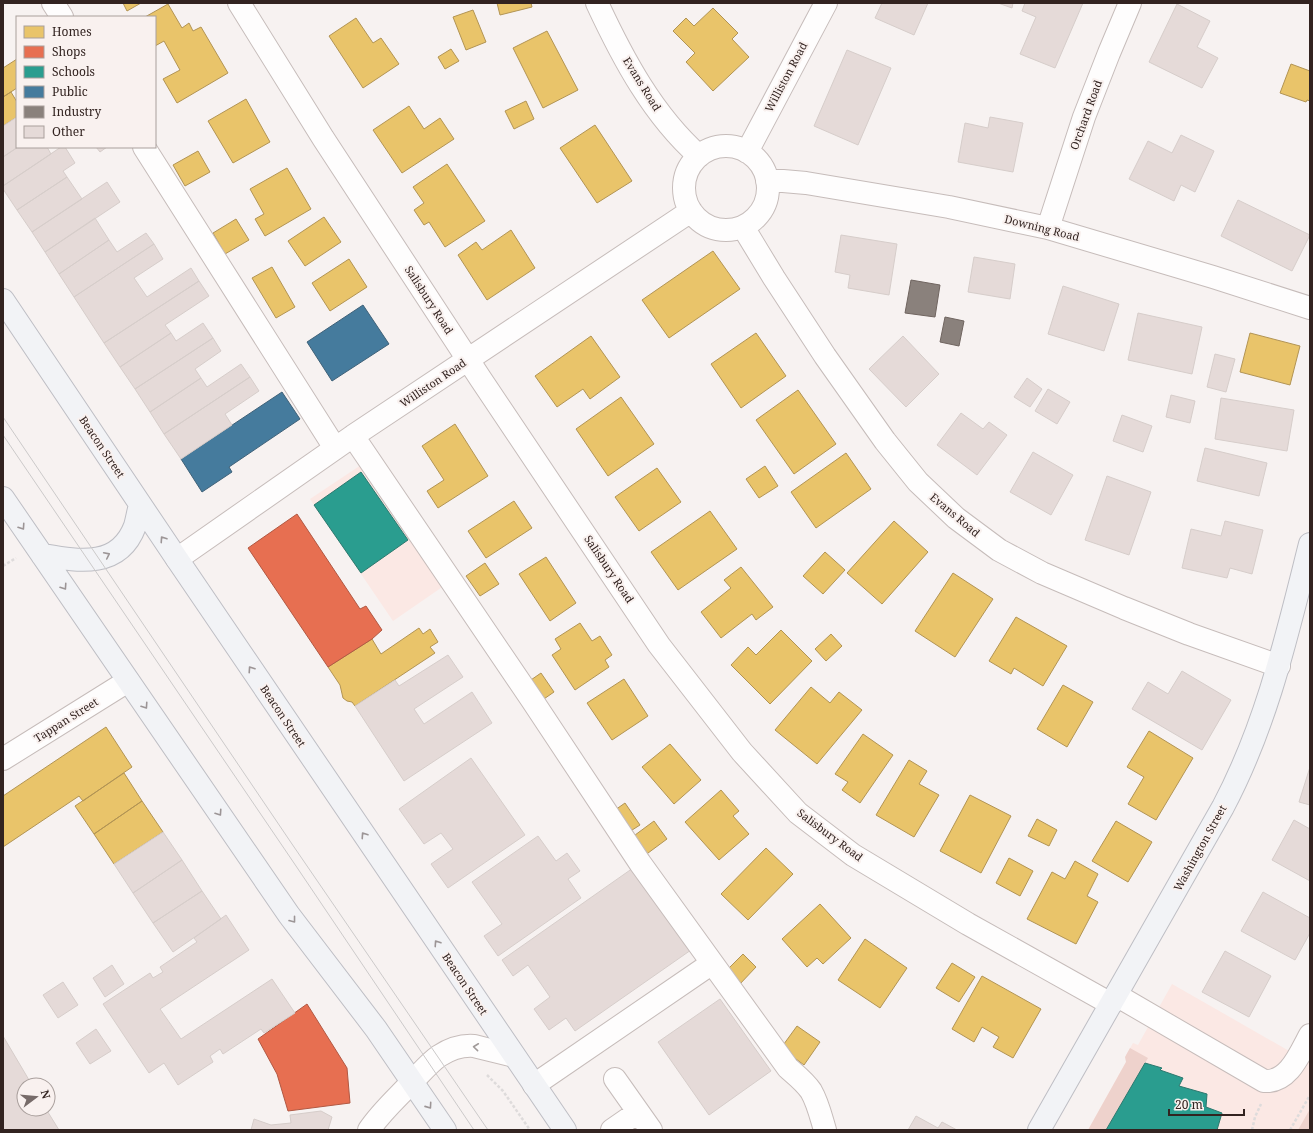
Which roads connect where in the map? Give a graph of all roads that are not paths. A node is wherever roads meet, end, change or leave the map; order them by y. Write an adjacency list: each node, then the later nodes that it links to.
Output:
1 (53, 3): 6 (street)
2 (239, 3): 16 (street, Salisbury Road)
3 (597, 3): 9 (street, Evans Road)
4 (826, 3): 8 (street, Williston Road)
5 (1130, 3): 13 (street, Orchard Road)
6 (61, 16)
7 (145, 148): 18 (street)
8 (747, 152): 9 (street); 10 (street)
9 (699, 156): 11 (street)
10 (767, 181): 12 (street); 13 (street, Downing Road)
11 (691, 211): 12 (street); 16 (street, Williston Road)
12 (743, 227): 25 (street, Evans Road)
13 (1048, 228): 15 (street, Downing Road)
14 (3, 300): 20 (main road, Beacon Street)
15 (1310, 308)
16 (468, 359): 17 (street, Williston Road); 29 (street, Salisbury Road)
17 (353, 436): 18 (street, Williston Road); 41 (street)
18 (335, 448): 23 (street, Williston Road)
19 (3, 498): 22 (main road, one-way to 22)
20 (140, 505): 22 (main road, one-way to 20); 23 (main road, Beacon Street, one-way to 20)
21 (1310, 544): 24 (main road, Washington Street)
22 (42, 555): 26 (main road, one-way to 26)
23 (177, 559): 31 (main road, Beacon Street, one-way to 23)
24 (1304, 590): 25 (main road, Washington Street)
25 (1279, 666): 29 (main road, Washington Street)
26 (128, 681): 27 (street, Tappan Street); 33 (main road, one-way to 33)
27 (3, 759)
28 (705, 968): 34 (street)
29 (1114, 999): 30 (street, Salisbury Road); 42 (main road, Washington Street)
30 (1310, 1035)
31 (514, 1056): 33 (street, one-way to 33); 34 (main road, Beacon Street)
32 (615, 1079): 35 (street)
33 (412, 1082): 36 (street); 37 (main road, one-way to 37)
34 (534, 1085): 38 (main road, Beacon Street)
35 (638, 1112): 39 (street); 40 (street)
36 (369, 1130)
37 (445, 1130)
38 (565, 1130)
39 (612, 1130)
40 (650, 1130)
41 (825, 1130)
42 (1039, 1130)

